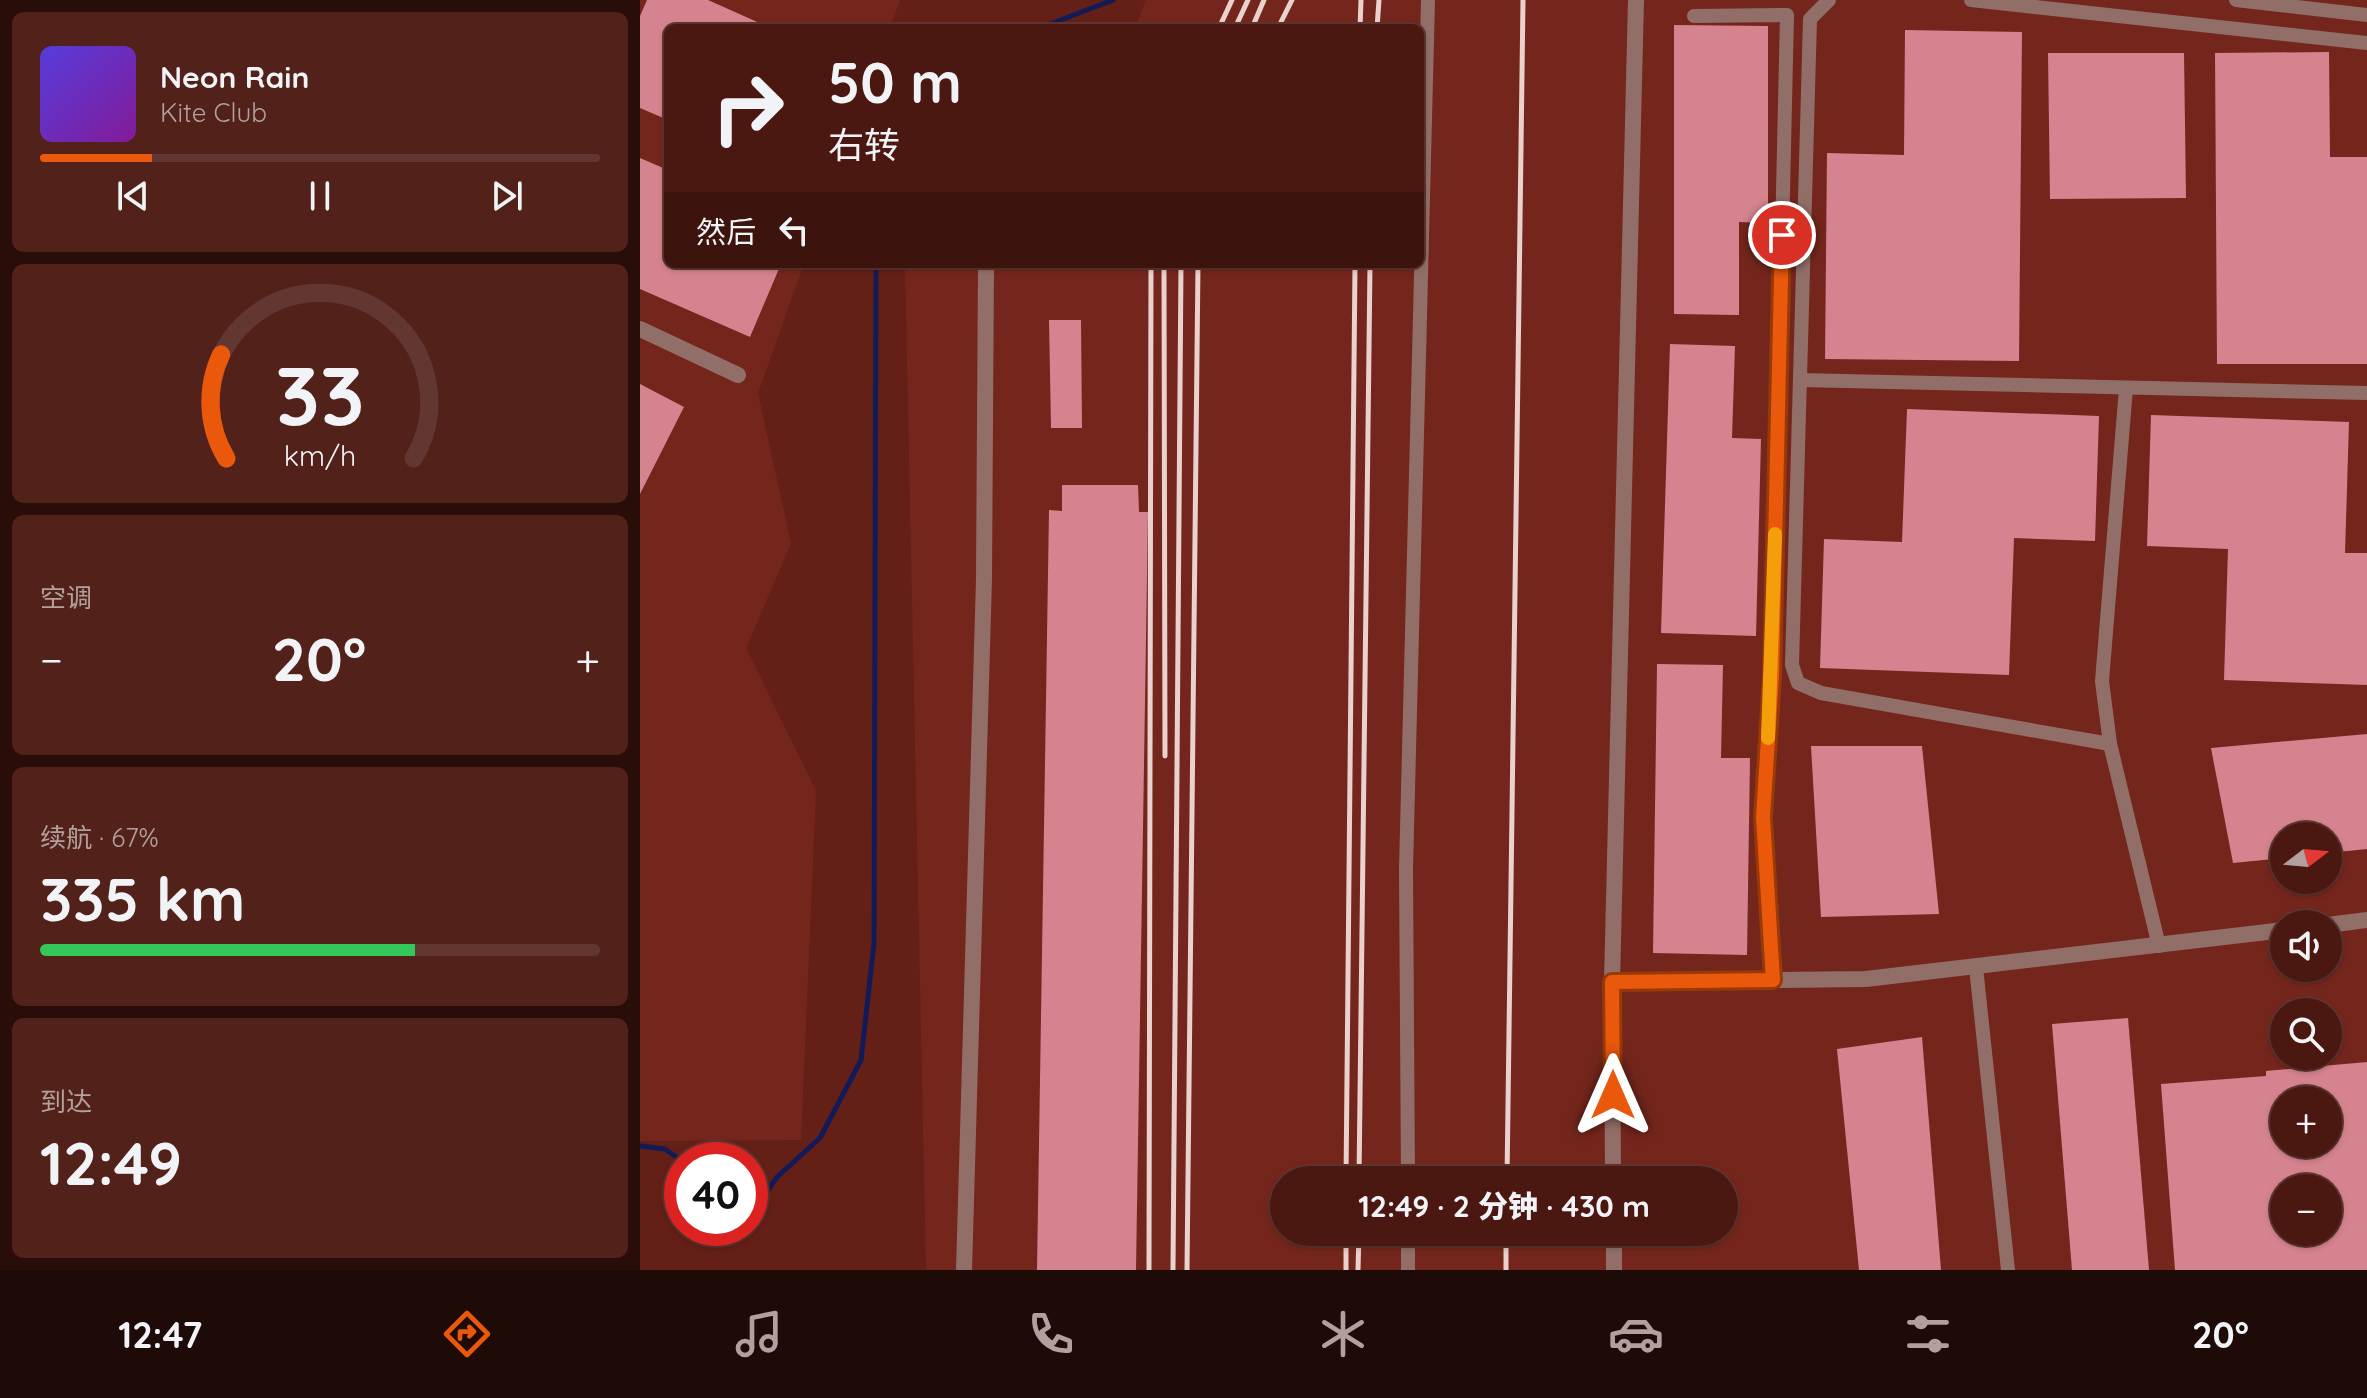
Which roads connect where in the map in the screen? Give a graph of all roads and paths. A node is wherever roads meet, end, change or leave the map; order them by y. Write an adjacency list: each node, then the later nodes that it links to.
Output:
1 (1428, 0): 9 (street)
2 (1636, 0): 24 (street)
3 (1829, 0): 14 (street)
4 (1971, 0): 8 (street)
5 (2236, 0): 6 (street)
6 (2367, 15)
7 (1694, 16): 23 (street)
8 (2367, 43)
9 (1424, 158)
10 (986, 268): 29 (street)
11 (1421, 268): 25 (street)
12 (640, 329): 13 (street)
13 (738, 375)
14 (1800, 380): 15 (street); 17 (street)
15 (2126, 388): 16 (street); 17 (street)
16 (2367, 393)
17 (2110, 744): 21 (street)
18 (2367, 920): 19 (street)
19 (2342, 923)
20 (2270, 932): 21 (street)
21 (2159, 946): 22 (street)
22 (1976, 967): 23 (street); 32 (street)
23 (1773, 980): 24 (street)
24 (1612, 982): 26 (street)
25 (1408, 1166)
26 (1613, 1166)
27 (1408, 1246): 30 (street)
28 (1614, 1246): 31 (street)
29 (964, 1270)
30 (1408, 1270)
31 (1614, 1270)
32 (2008, 1270)

